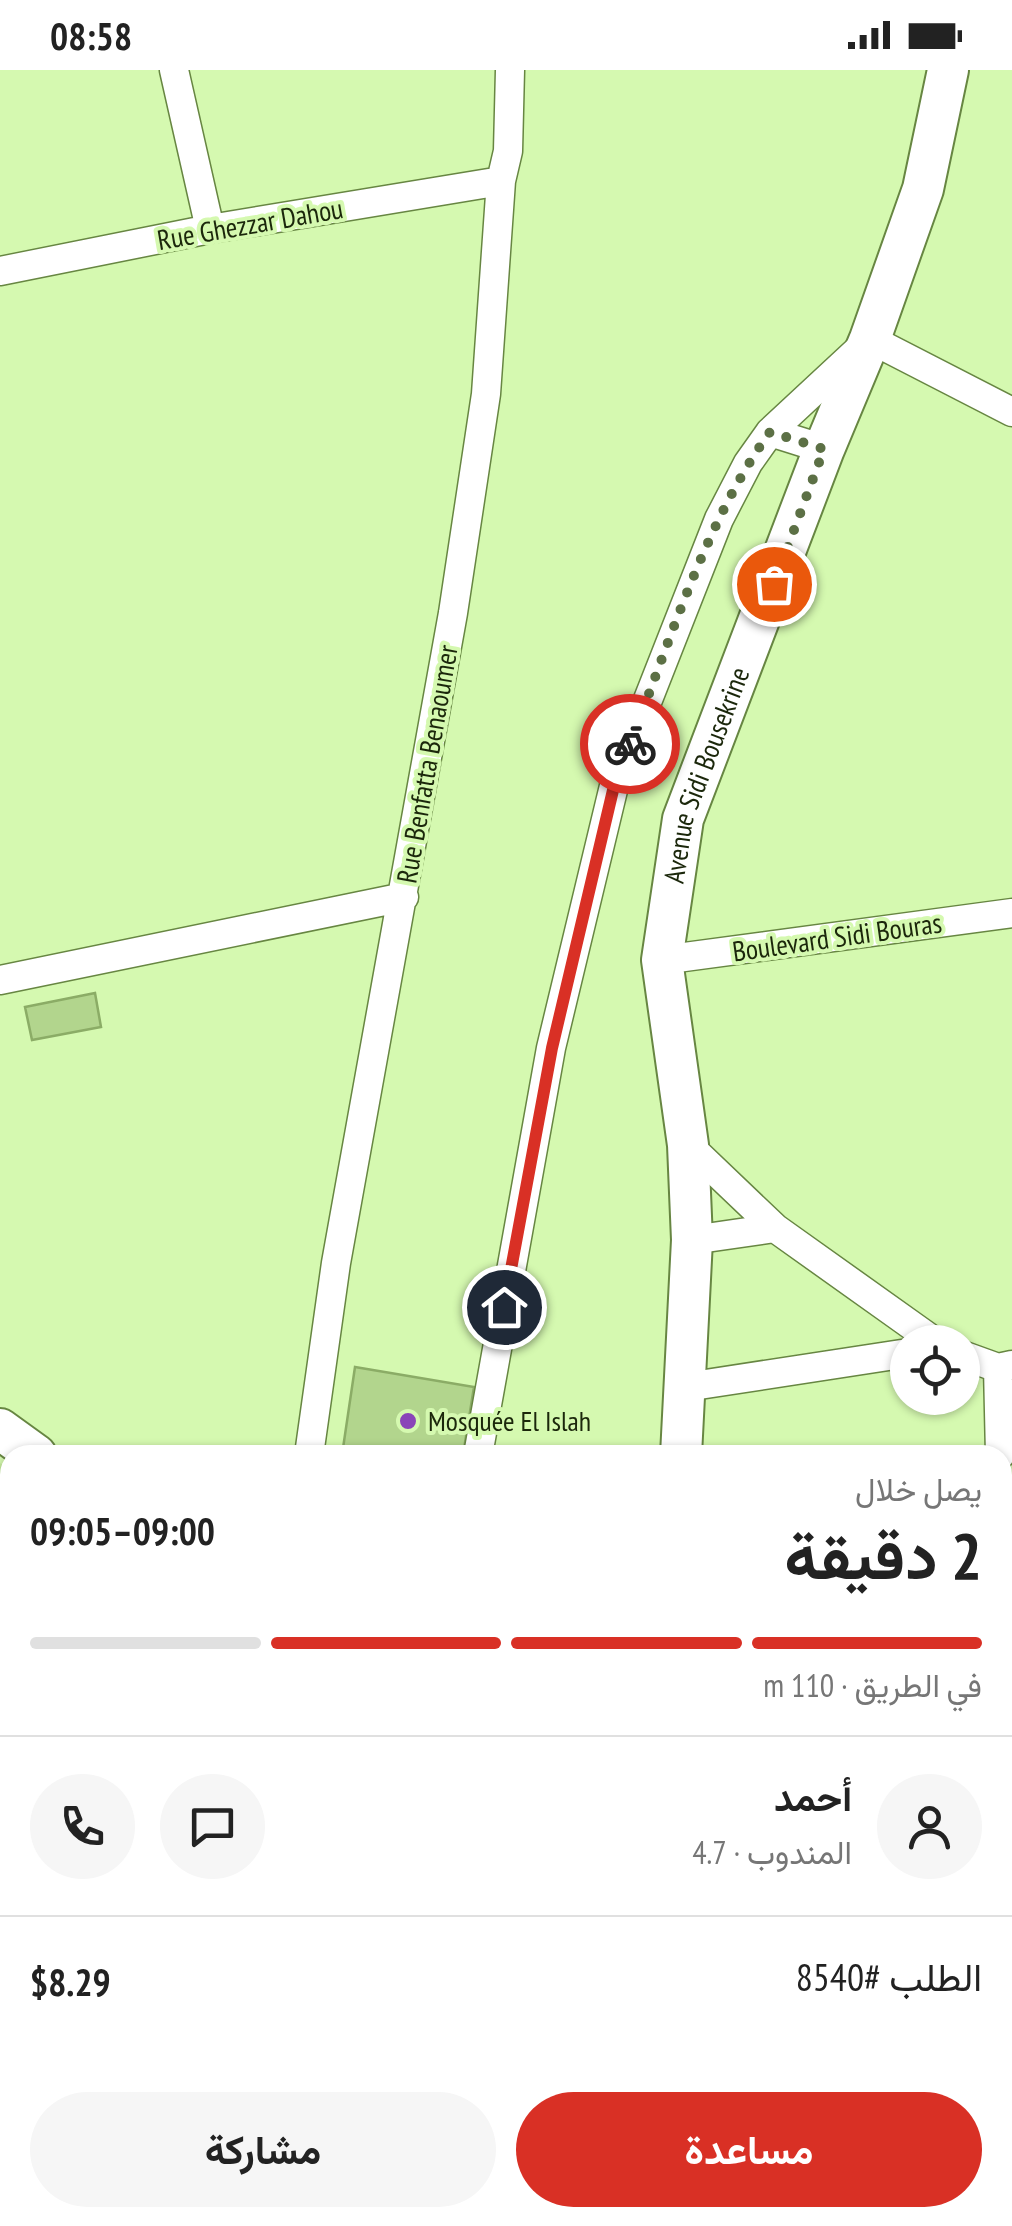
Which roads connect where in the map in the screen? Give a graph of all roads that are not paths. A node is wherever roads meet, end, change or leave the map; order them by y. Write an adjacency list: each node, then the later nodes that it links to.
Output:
1 (174, 70): 5 (street)
2 (510, 70): 4 (street, Rue Benfatta Benaoumer)
3 (948, 70): 7 (street, Avenue Sidi Bousekrine)
4 (501, 181): 5 (street, Rue Ghezzar Dahou); 11 (street, Rue Benfatta Benaoumer)
5 (210, 229): 6 (street, Rue Ghezzar Dahou)
6 (0, 271)
7 (870, 339): 8 (street); 9 (street); 10 (street, Avenue Sidi Bousekrine)
8 (1012, 412)
9 (770, 432): 10 (street); 26 (street)
10 (824, 449): 13 (street, Avenue Sidi Bousekrine)
11 (404, 897): 14 (street); 25 (street, Rue Benfatta Benaoumer)
12 (1012, 913): 13 (street, Boulevard Sidi Bouras)
13 (662, 960): 15 (street, Avenue Sidi Bousekrine)
14 (0, 980)
15 (688, 1145): 16 (street); 17 (street, Avenue Sidi Bousekrine)
16 (775, 1228): 17 (street); 18 (street)
17 (692, 1240): 22 (street, Avenue Sidi Bousekrine)
18 (911, 1325)
19 (890, 1356): 22 (street)
20 (980, 1360): 21 (street)
21 (1005, 1366): 28 (street)
22 (686, 1387): 27 (street, Avenue Sidi Bousekrine)
23 (0, 1429): 24 (street)
24 (22, 1445)
25 (309, 1445)
26 (480, 1445)
27 (682, 1445)
28 (1001, 1445)

